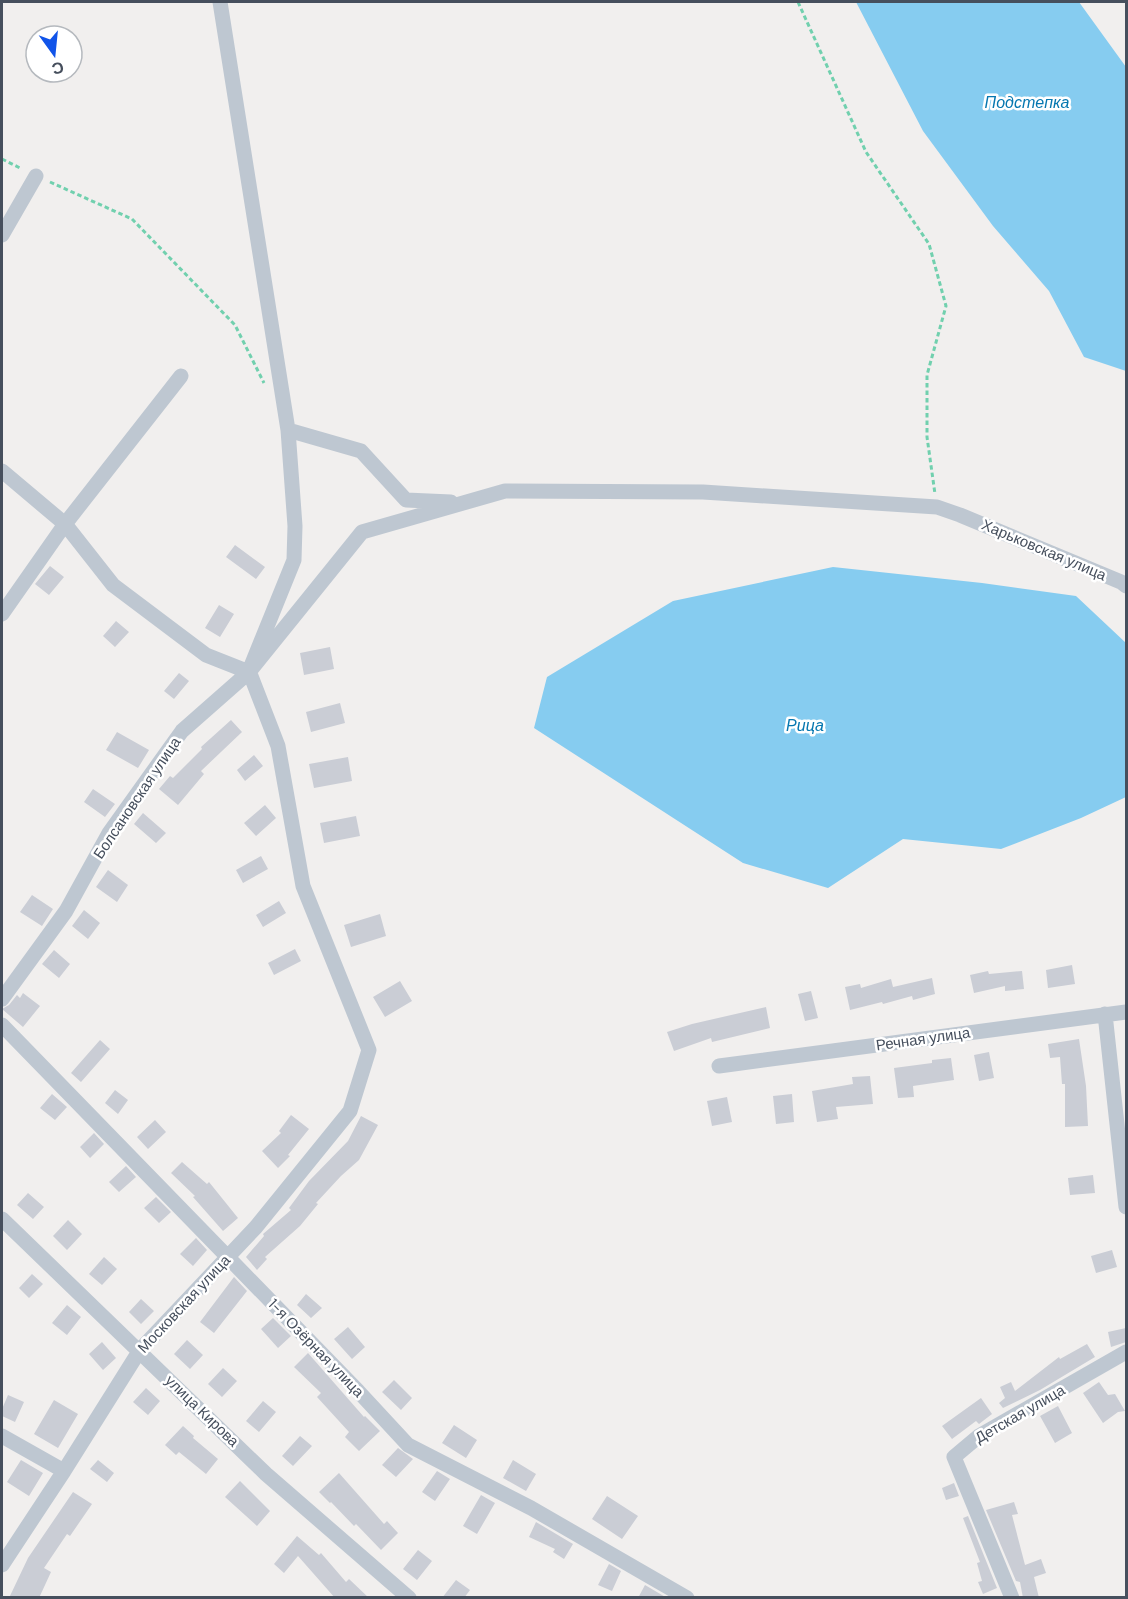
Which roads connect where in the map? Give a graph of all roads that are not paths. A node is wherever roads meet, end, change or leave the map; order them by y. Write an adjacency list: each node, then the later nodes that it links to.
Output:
1 (220, 2): 5 (street)
2 (36, 176): 3 (street)
3 (2, 235)
4 (181, 376): 8 (street)
5 (288, 430): 7 (street); 11 (street)
6 (2, 471): 8 (street)
7 (464, 503): 9 (street, Харьковская улица); 11 (street, Болсановская улица)
8 (65, 524): 10 (street); 11 (street)
9 (1126, 586)
10 (2, 614)
11 (249, 671): 12 (street, Болсановская улица); 19 (street, Московская улица)
12 (2, 999)
13 (1126, 1012): 14 (street, Речная улица)
14 (1105, 1014): 16 (street, Речная улица); 17 (street)
15 (2, 1025): 19 (street, 1-я Озёрная улица)
16 (719, 1066)
17 (1126, 1207)
18 (2, 1219): 20 (street, улица Кирова)
19 (228, 1257): 20 (street, Московская улица); 26 (street, 1-я Озёрная улица)
20 (140, 1350): 23 (street, Московская улица); 25 (street, улица Кирова)
21 (1126, 1353): 27 (street, Детская улица)
22 (2, 1436): 23 (street)
23 (64, 1471): 24 (street, Московская улица)
24 (2, 1565)
25 (409, 1598)
26 (687, 1598)
27 (1012, 1598)

